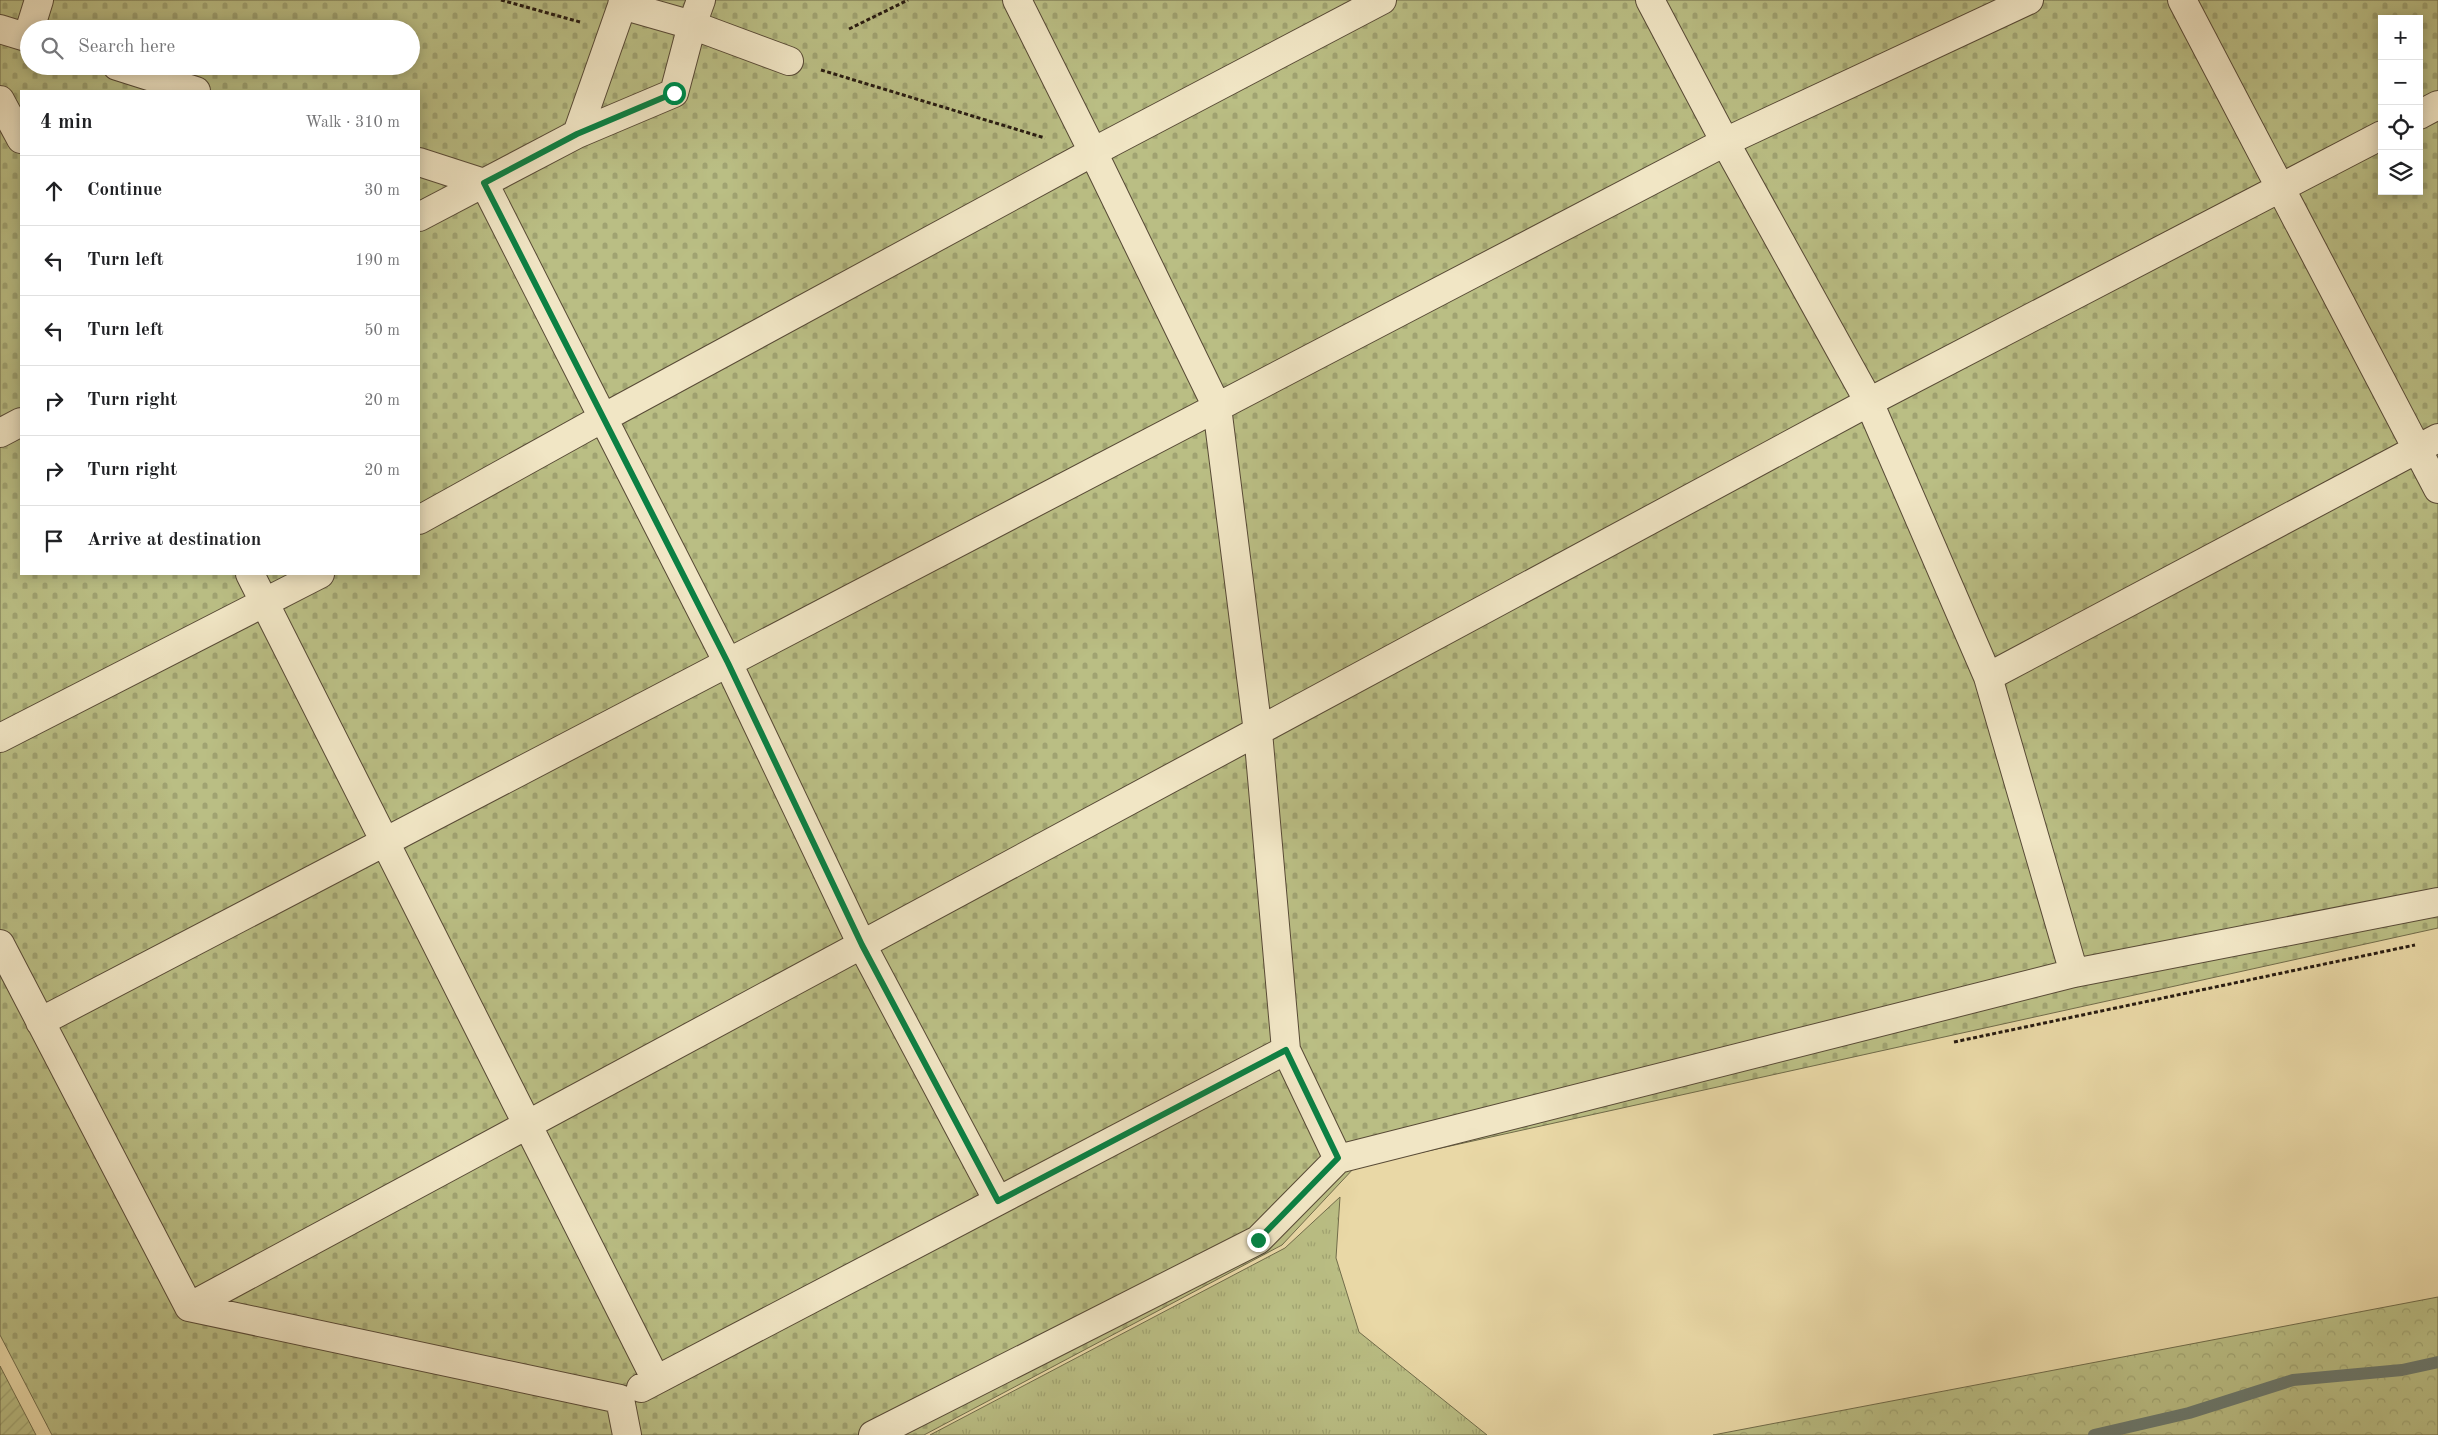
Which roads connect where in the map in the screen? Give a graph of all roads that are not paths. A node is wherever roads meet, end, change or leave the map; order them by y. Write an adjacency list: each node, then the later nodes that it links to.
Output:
1 (39, 0): 9 (lane)
2 (1017, 0): 22 (lane)
3 (1382, 0): 22 (lane)
4 (1650, 0): 21 (lane)
5 (2029, 0): 21 (lane)
6 (2182, 0): 25 (lane)
7 (623, 2): 8 (lane); 18 (lane)
8 (697, 12): 12 (lane); 18 (lane)
9 (33, 20)
10 (0, 29): 11 (lane)
11 (20, 33)
12 (790, 61)
13 (145, 75): 14 (lane)
14 (193, 90)
15 (0, 100): 20 (lane)
16 (2438, 105): 17 (lane)
17 (2423, 113)
18 (577, 134): 24 (lane)
19 (2378, 136): 25 (lane)
20 (20, 137)
21 (1725, 142): 27 (lane); 28 (lane)
22 (1092, 152): 28 (lane); 29 (lane)
23 (420, 162): 24 (lane)
24 (484, 183): 26 (lane); 29 (lane)
25 (2281, 188): 27 (lane); 32 (lane)
26 (420, 215)
27 (1869, 402): 39 (lane); 40 (lane)
28 (1217, 408): 38 (lane); 40 (lane)
29 (603, 418): 34 (lane); 38 (lane)
30 (20, 423): 31 (lane)
31 (0, 433)
32 (2428, 443): 33 (lane); 39 (lane)
33 (2438, 489)
34 (420, 519)
35 (251, 575): 37 (lane)
36 (318, 575): 37 (lane)
37 (266, 604): 41 (lane); 42 (lane)
38 (728, 663): 42 (lane); 45 (lane)
39 (1988, 677): 46 (lane)
40 (1258, 732): 45 (lane); 48 (lane)
41 (0, 738)
42 (386, 842): 47 (lane); 49 (lane)
43 (2438, 902): 46 (lane)
44 (0, 944): 47 (lane)
45 (862, 945): 49 (lane); 51 (lane)
46 (2074, 974): 50 (lane)
47 (40, 1022): 52 (lane)
48 (1286, 1050): 50 (lane); 51 (lane)
49 (527, 1126): 52 (lane); 53 (lane)
50 (1338, 1158): 56 (lane)
51 (998, 1201): 53 (lane)
52 (190, 1307): 54 (lane)
53 (656, 1380): 54 (lane)
54 (620, 1399): 55 (lane)
55 (627, 1435)
56 (873, 1435)

